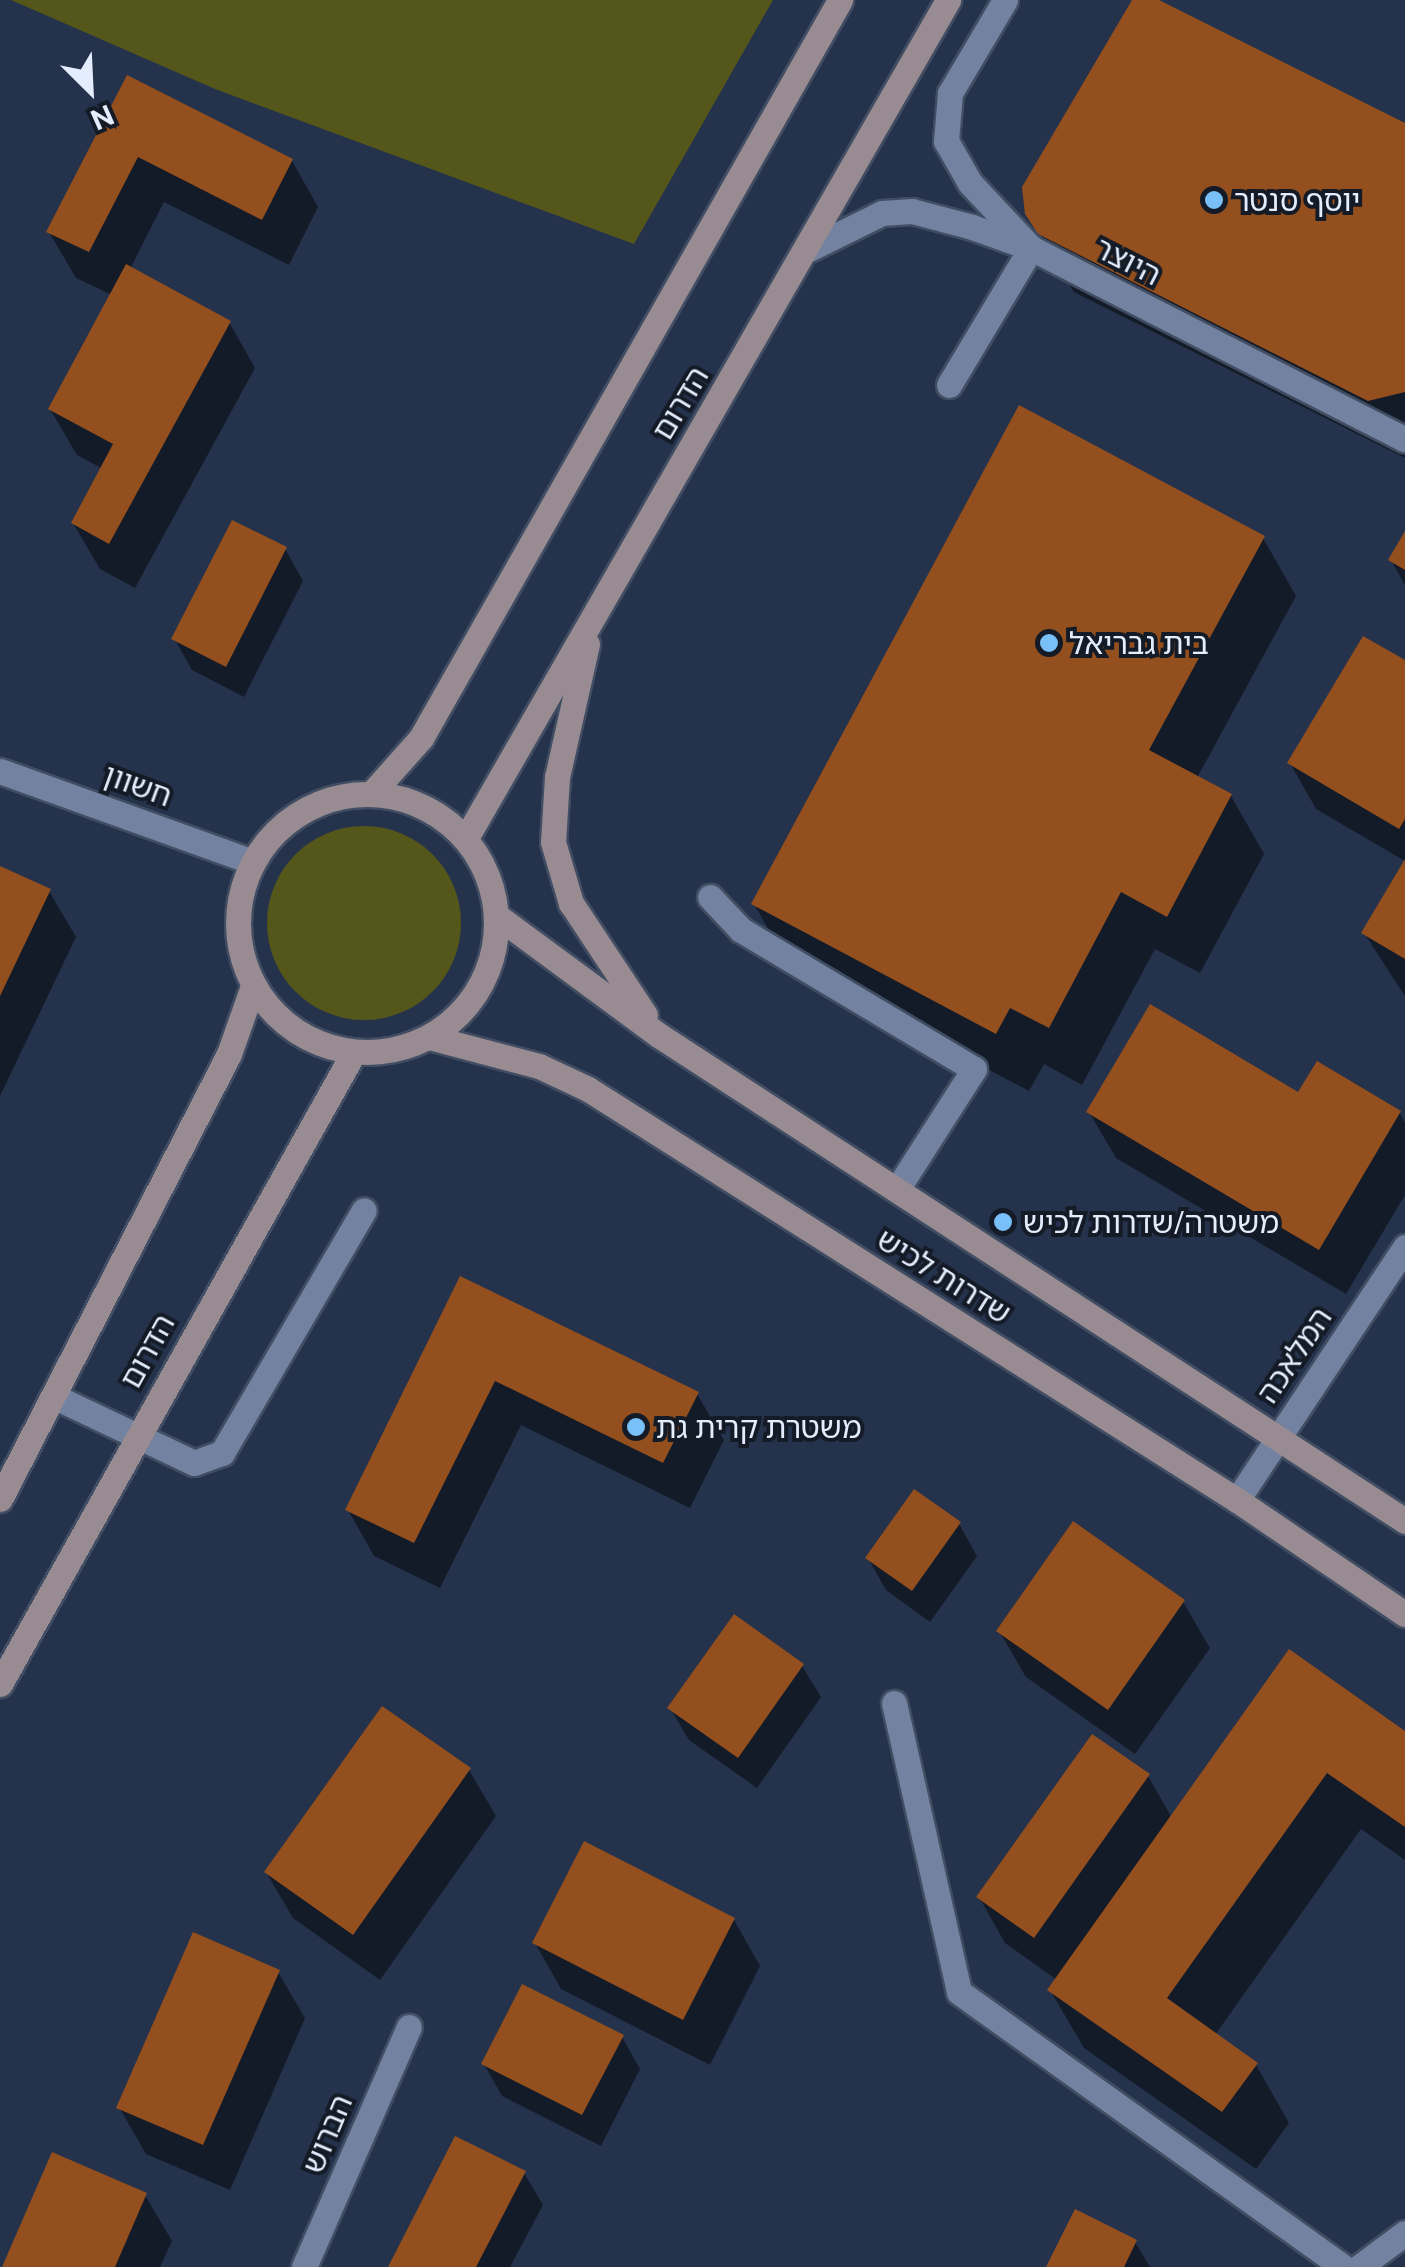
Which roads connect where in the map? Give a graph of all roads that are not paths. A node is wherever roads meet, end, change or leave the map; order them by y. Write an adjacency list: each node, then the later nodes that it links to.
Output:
1 (840, 0): 10 (main road, הדרום)
2 (948, 0): 5 (main road, הדרום)
3 (1005, 0): 4 (street)
4 (1030, 248): 5 (street, היוצר); 6 (street); 7 (street, היוצר)
5 (809, 249): 8 (main road, הדרום)
6 (949, 385)
7 (1405, 440)
8 (593, 614): 11 (main road, הדרום); 16 (main road)
9 (0, 771): 12 (street, חשוון)
10 (372, 793): 11 (main road); 12 (main road)
11 (466, 838): 14 (main road)
12 (253, 862): 15 (main road)
13 (710, 897): 19 (street)
14 (497, 916): 16 (main road, שדרות לכיש); 17 (main road)
15 (253, 986): 18 (main road); 22 (main road, הדרום)
16 (660, 1036): 19 (main road, שדרות לכיש)
17 (428, 1037): 18 (main road); 26 (main road, שדרות לכיש)
18 (354, 1052): 24 (main road, הדרום)
19 (898, 1188): 23 (main road, שדרות לכיש)
20 (364, 1210): 24 (street)
21 (1405, 1246): 23 (street, המלאכה)
22 (53, 1396): 24 (street); 25 (main road, הדרום)
23 (1280, 1434): 26 (street, המלאכה); 27 (main road, שדרות לכיש)
24 (138, 1435): 29 (main road, הדרום)
25 (3, 1488)
26 (1237, 1500): 28 (main road, שדרות לכיש)
27 (1405, 1521)
28 (1405, 1614)
29 (0, 1684)
30 (894, 1703): 34 (street)
31 (408, 2027): 33 (street, הברוש)
32 (1405, 2234): 35 (street)
33 (304, 2267)
34 (1343, 2267)
35 (1359, 2267)

